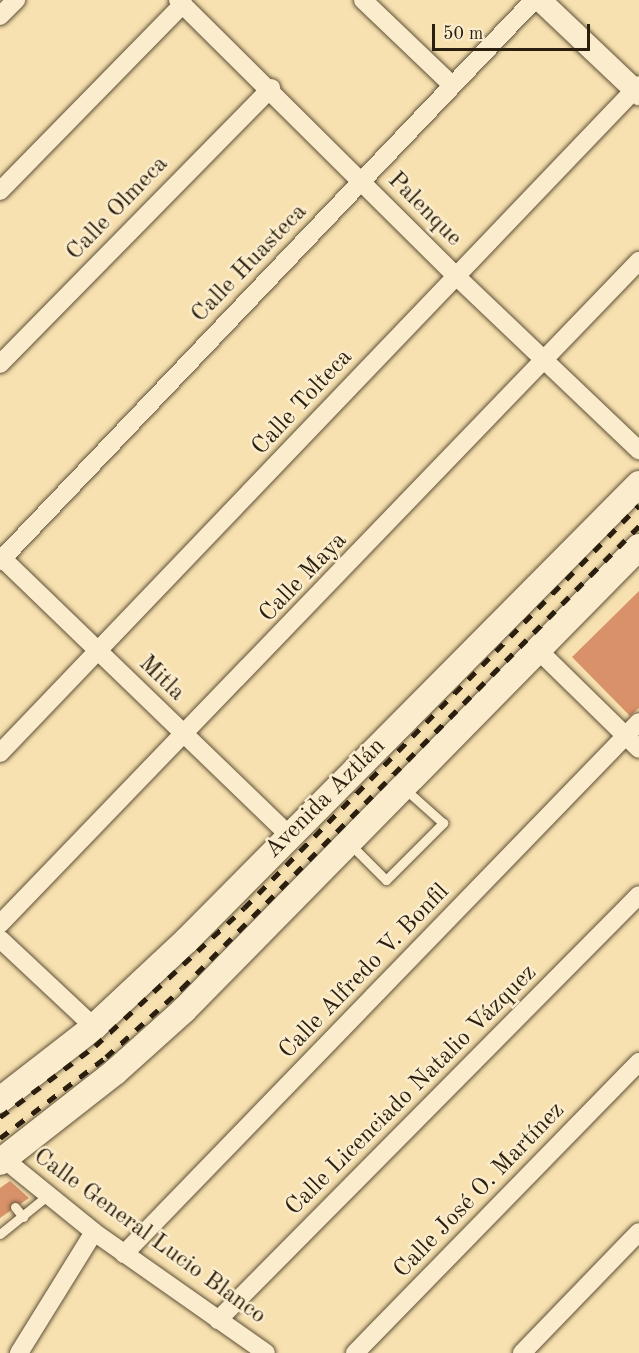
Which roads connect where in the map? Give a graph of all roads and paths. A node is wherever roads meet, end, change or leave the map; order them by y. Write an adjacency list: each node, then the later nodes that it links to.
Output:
1 (16, 0): 6 (street)
2 (363, 0): 7 (street)
3 (534, 0): 7 (street, Calle Huasteca)
4 (540, 0): 9 (street)
5 (181, 2): 8 (street, Palenque); 11 (street)
6 (0, 16)
7 (452, 85): 10 (street, Calle Huasteca)
8 (270, 88): 10 (street, Palenque); 15 (street, Calle Olmeca)
9 (638, 89): 13 (street, Calle Tolteca)
10 (362, 183): 13 (street, Palenque); 19 (street, Calle Huasteca)
11 (0, 191)
12 (639, 261): 14 (street, Calle Maya)
13 (456, 276): 14 (street, Palenque); 21 (street, Calle Tolteca)
14 (543, 359): 16 (street, Palenque); 23 (street, Calle Maya)
15 (0, 364)
16 (639, 450)
17 (639, 484): 28 (main road, Avenida Aztlán)
18 (639, 547): 20 (main road, Avenida Aztlán)
19 (1, 558): 21 (street, Mitla)
20 (538, 650): 24 (street); 27 (main road, Avenida Aztlán)
21 (98, 651): 23 (street, Mitla); 26 (street, Calle Tolteca)
22 (639, 722): 24 (street, Calle Alfredo V. Bonfil)
23 (186, 736): 28 (street, Mitla); 31 (street, Calle Maya)
24 (625, 736): 25 (street); 43 (street, Calle Alfredo V. Bonfil)
25 (639, 749)
26 (0, 753)
27 (405, 789): 29 (main road, Avenida Aztlán); 29 (lane)
28 (290, 836): 33 (main road, Avenida Aztlán)
29 (350, 844): 36 (main road, Avenida Aztlán)
30 (639, 895): 44 (street, Calle Licenciado Natalio Vázquez)
31 (0, 924)
32 (0, 939): 33 (street)
33 (94, 1027): 35 (main road, Avenida Aztlán)
34 (639, 1062): 47 (street, Calle José O. Martínez)
35 (0, 1100)
36 (2, 1161): 37 (street, Calle General Lucio Blanco)
37 (48, 1195): 39 (lane); 40 (street, Calle General Lucio Blanco)
38 (15, 1207): 39 (lane)
39 (23, 1217): 42 (lane)
40 (94, 1232): 43 (street, Calle General Lucio Blanco); 46 (street)
41 (639, 1232): 48 (street)
42 (0, 1234)
43 (124, 1254): 44 (street, Calle General Lucio Blanco)
44 (218, 1320): 45 (street, Calle General Lucio Blanco)
45 (261, 1352)
46 (19, 1353)
47 (355, 1353)
48 (522, 1353)

